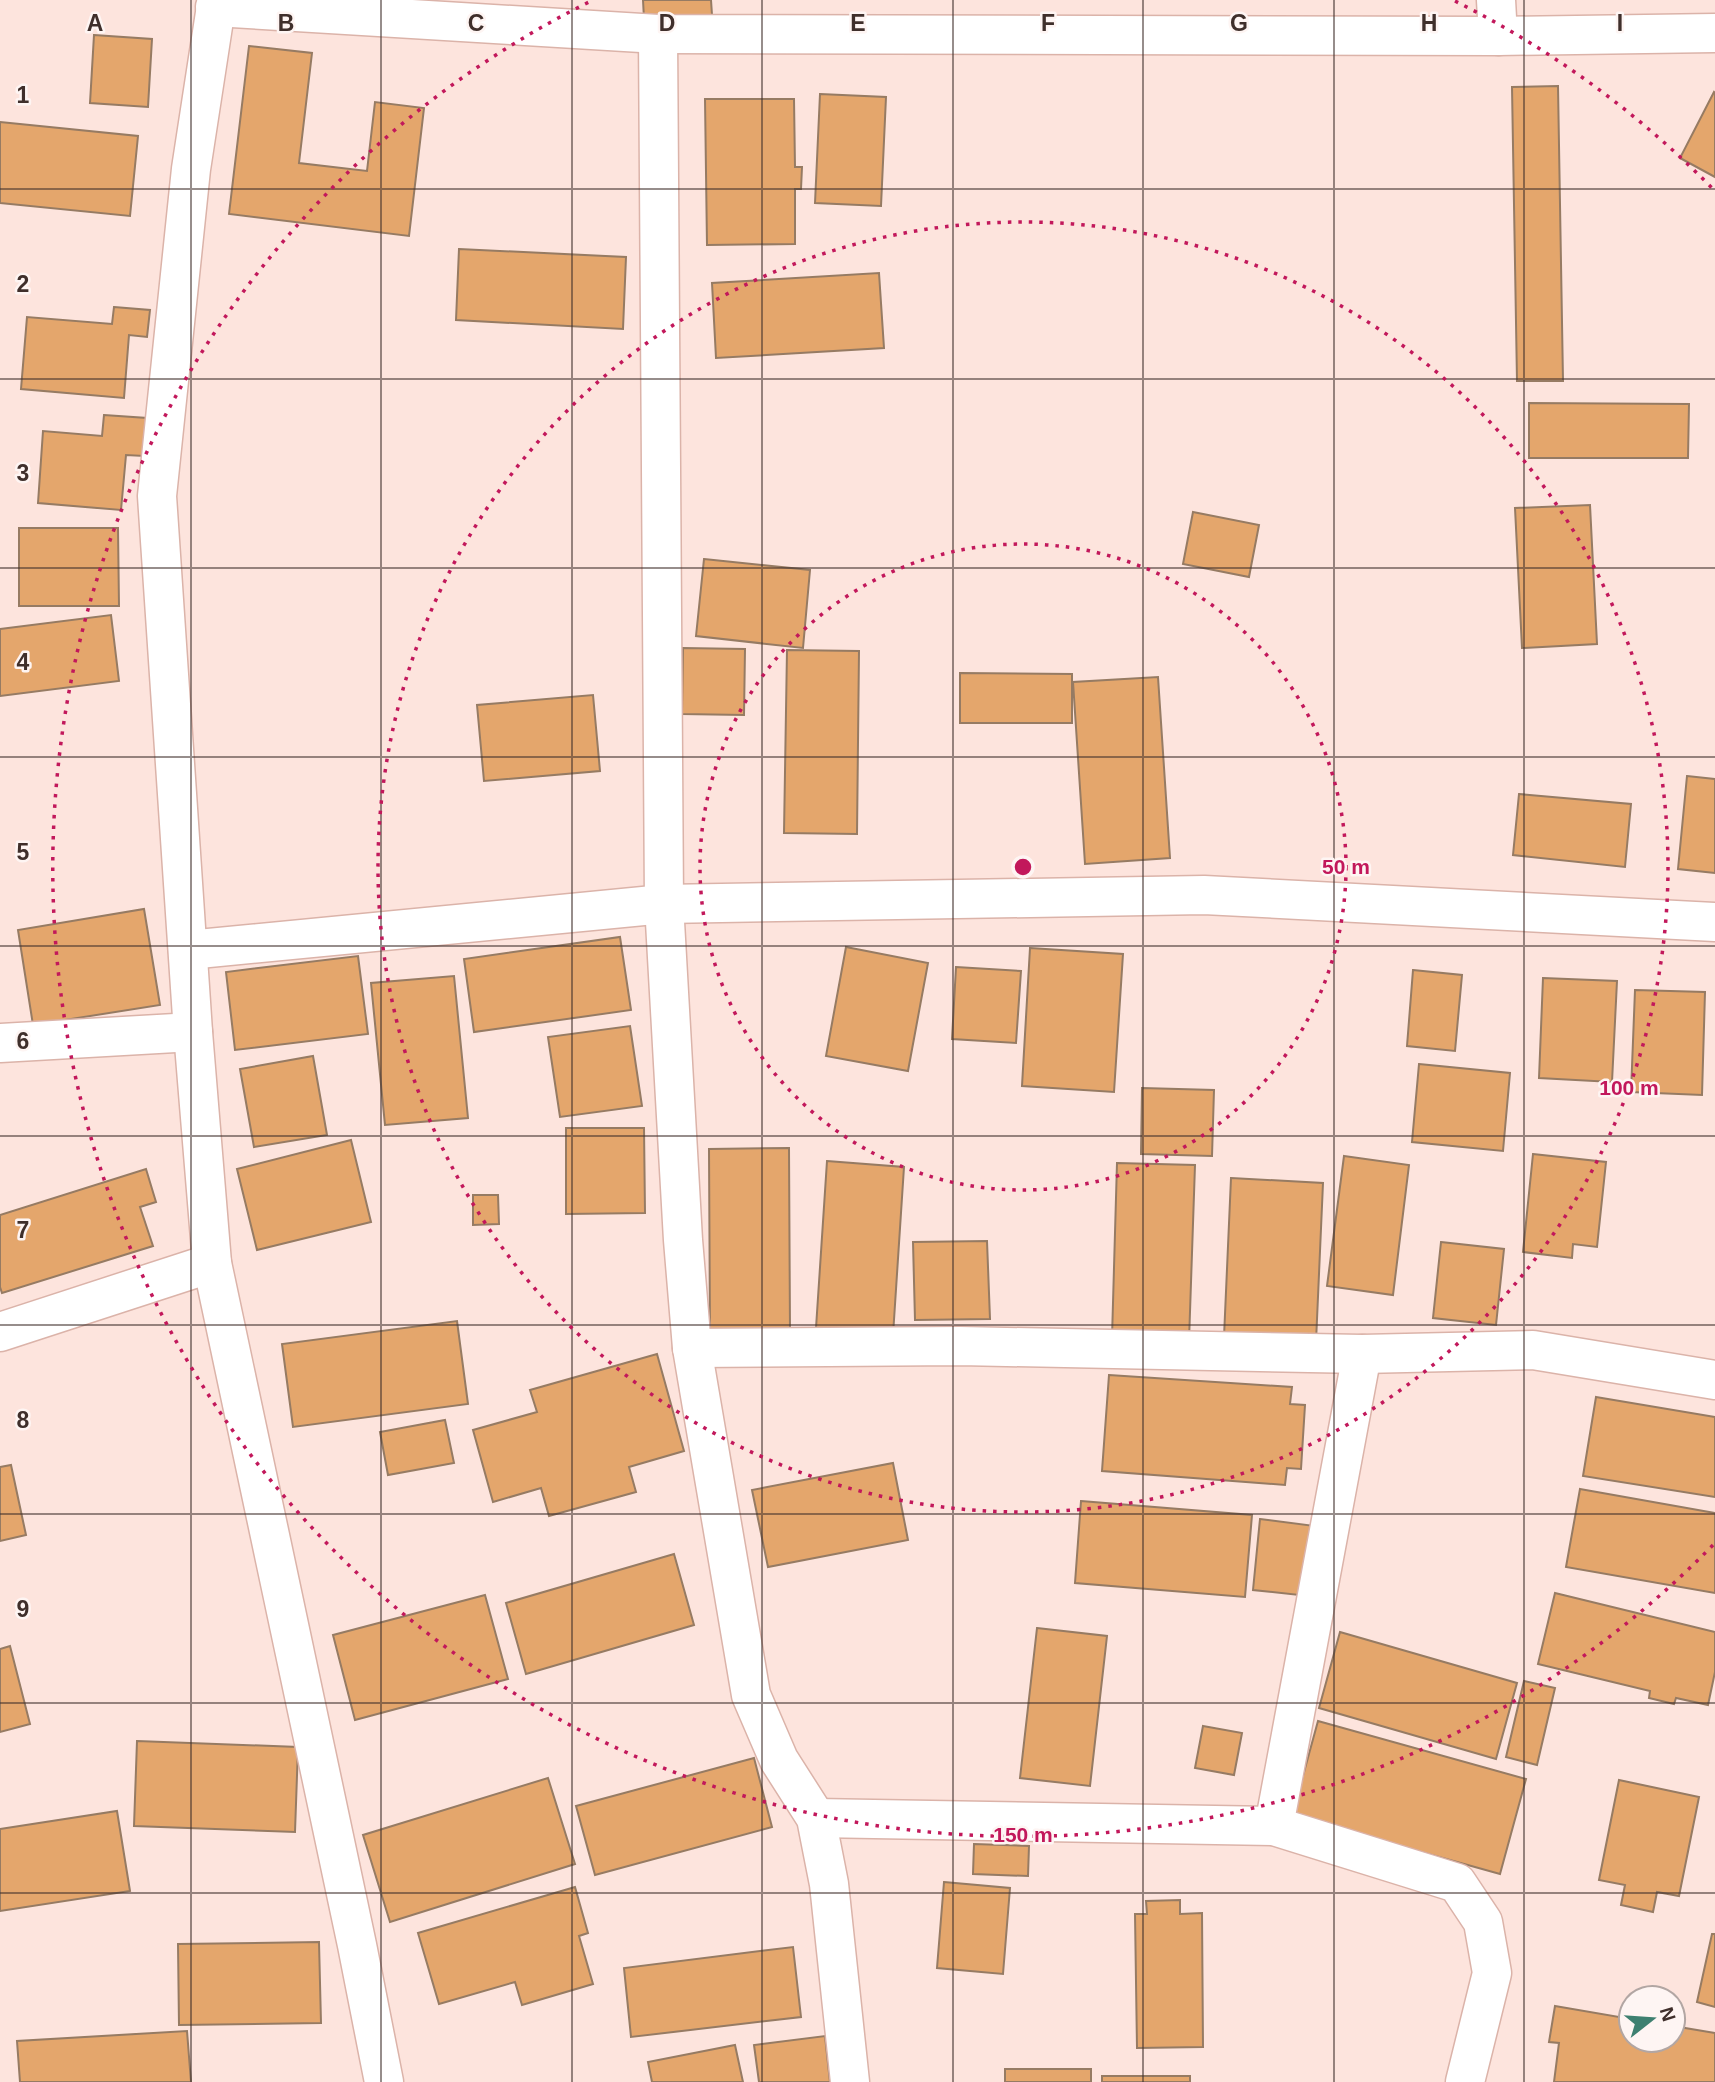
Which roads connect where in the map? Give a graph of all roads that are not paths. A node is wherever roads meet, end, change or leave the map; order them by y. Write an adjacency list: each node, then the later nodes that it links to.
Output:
1 (216, 4): 4 (street); 7 (street)
2 (1497, 18): 3 (street); 4 (street)
3 (1715, 33)
4 (658, 34): 5 (street)
5 (664, 904): 6 (street); 7 (street); 12 (street)
6 (1715, 922)
7 (188, 950): 8 (street)
8 (193, 1032): 9 (street); 10 (street)
9 (0, 1043)
10 (212, 1263): 11 (street); 17 (street)
11 (0, 1332)
12 (692, 1348): 13 (street); 15 (street)
13 (1362, 1354): 14 (street); 16 (street)
14 (1715, 1380)
15 (816, 1818): 16 (street); 18 (street)
16 (1274, 1826): 19 (street)
17 (384, 2082)
18 (850, 2082)
19 (1465, 2082)

